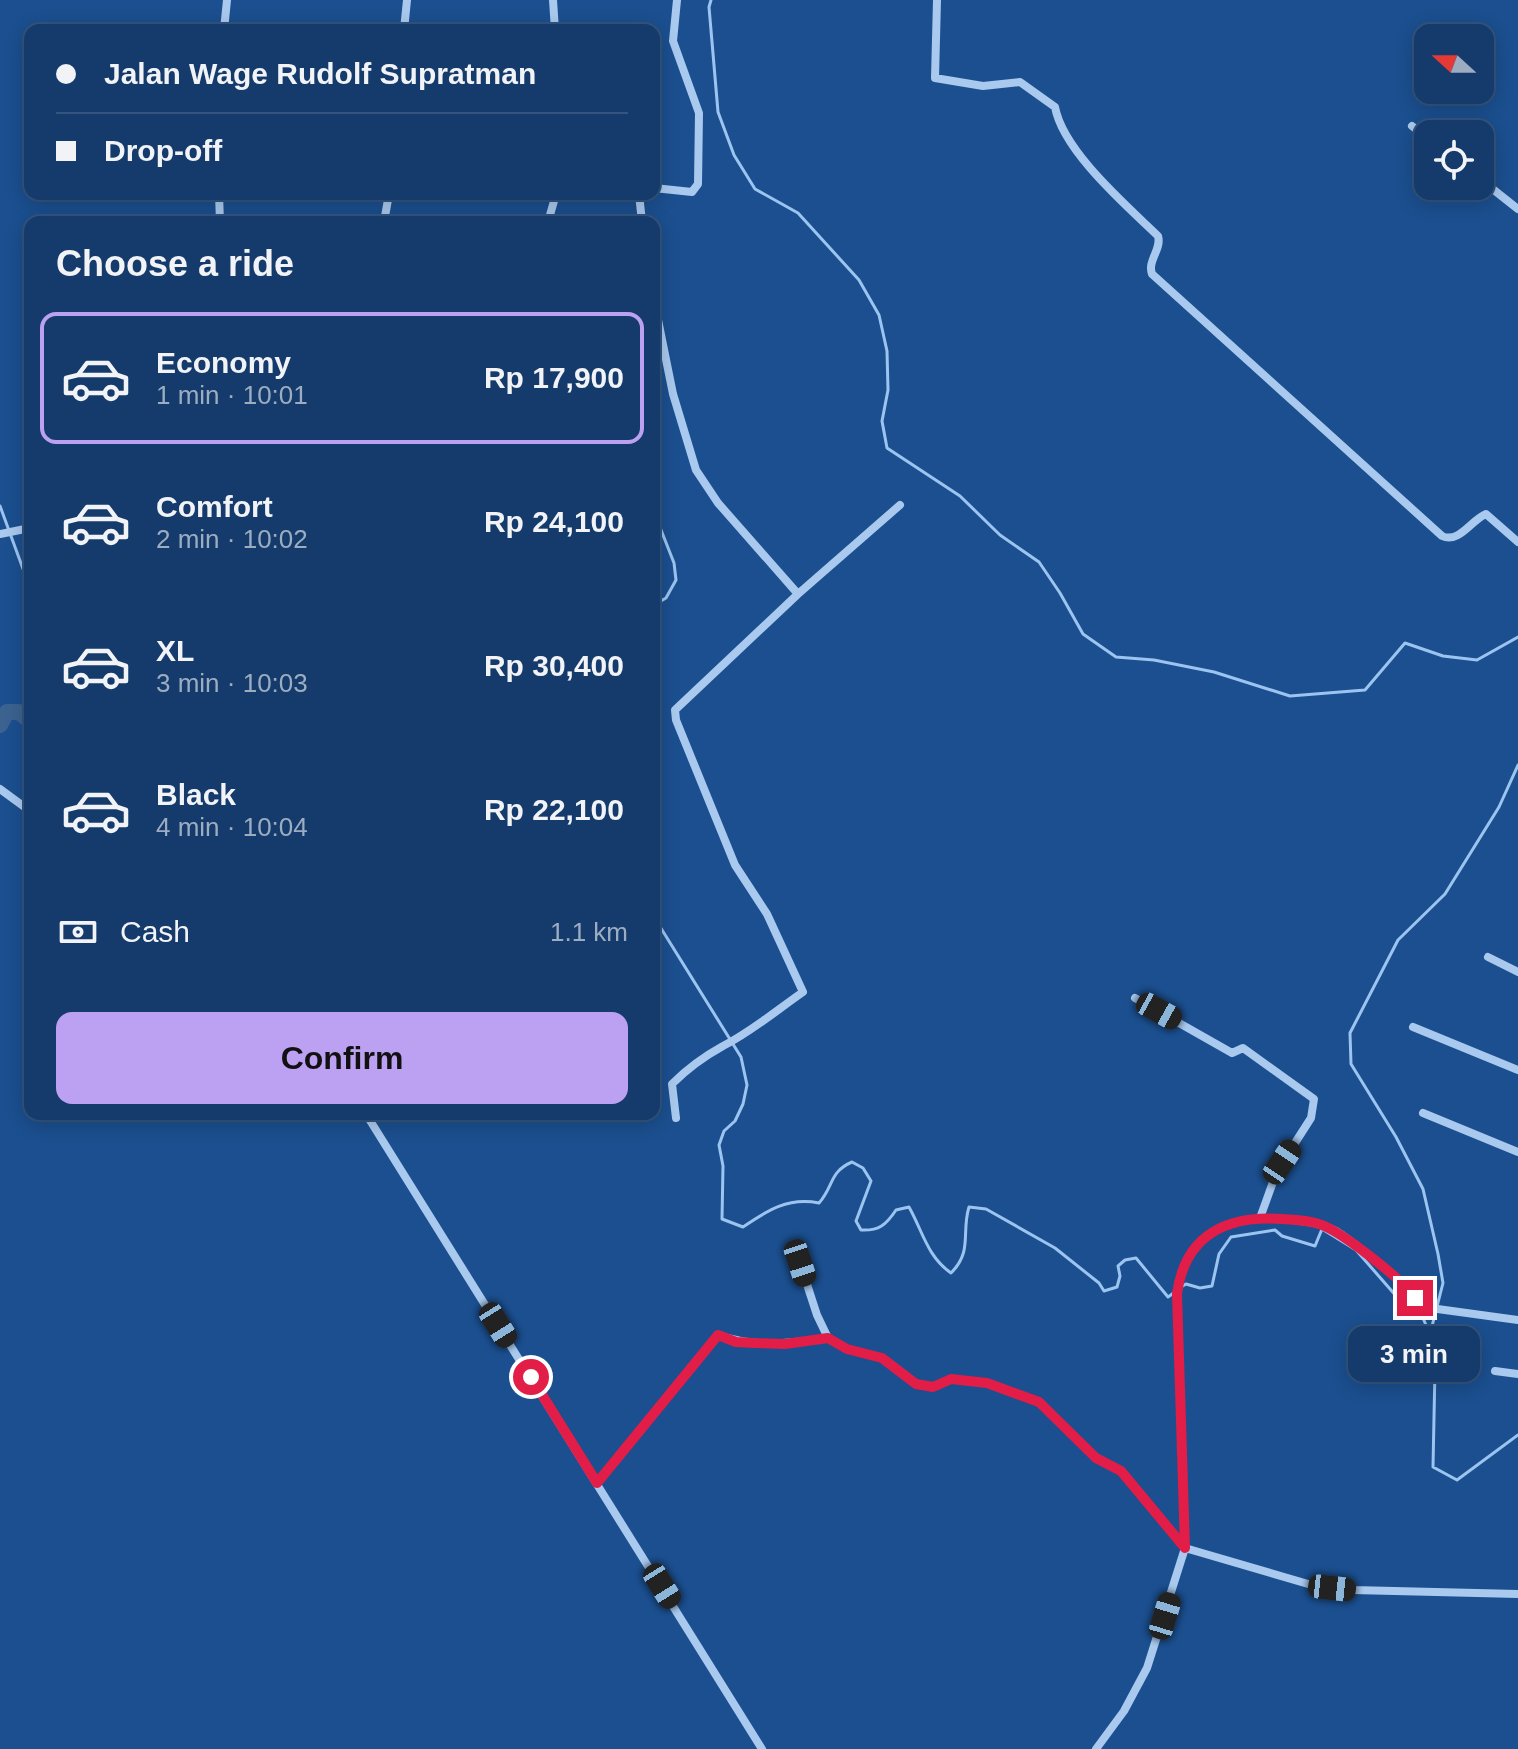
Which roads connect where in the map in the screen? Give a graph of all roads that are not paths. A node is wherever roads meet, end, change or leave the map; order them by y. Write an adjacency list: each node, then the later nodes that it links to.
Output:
1 (227, 0): 6 (street)
2 (407, 0): 7 (street)
3 (553, 0): 8 (street)
4 (677, 0): 9 (street)
5 (937, 0): 16 (street)
6 (225, 24)
7 (405, 24)
8 (555, 24)
9 (660, 189)
10 (1494, 190): 11 (street)
11 (1518, 209)
12 (660, 330): 17 (street)
13 (900, 505): 17 (street)
14 (24, 529): 15 (street)
15 (2, 533)
16 (1518, 542)
17 (798, 594): 26 (street)
18 (0, 789): 19 (street)
19 (24, 807)
20 (1488, 957): 21 (street)
21 (1518, 972)
22 (1135, 998): 29 (street)
23 (1413, 1027): 24 (street)
24 (1518, 1070)
25 (1423, 1113): 28 (street)
26 (676, 1118)
27 (370, 1120): 35 (street)
28 (1518, 1152)
29 (1260, 1218): 31 (street); 36 (street)
30 (800, 1263): 32 (street)
31 (1518, 1320)
32 (828, 1338): 35 (street); 36 (street)
33 (1495, 1371): 34 (street)
34 (1518, 1374)
35 (597, 1483): 38 (street)
36 (1185, 1548): 37 (street); 39 (street)
37 (1518, 1594)
38 (762, 1749)
39 (1096, 1749)

